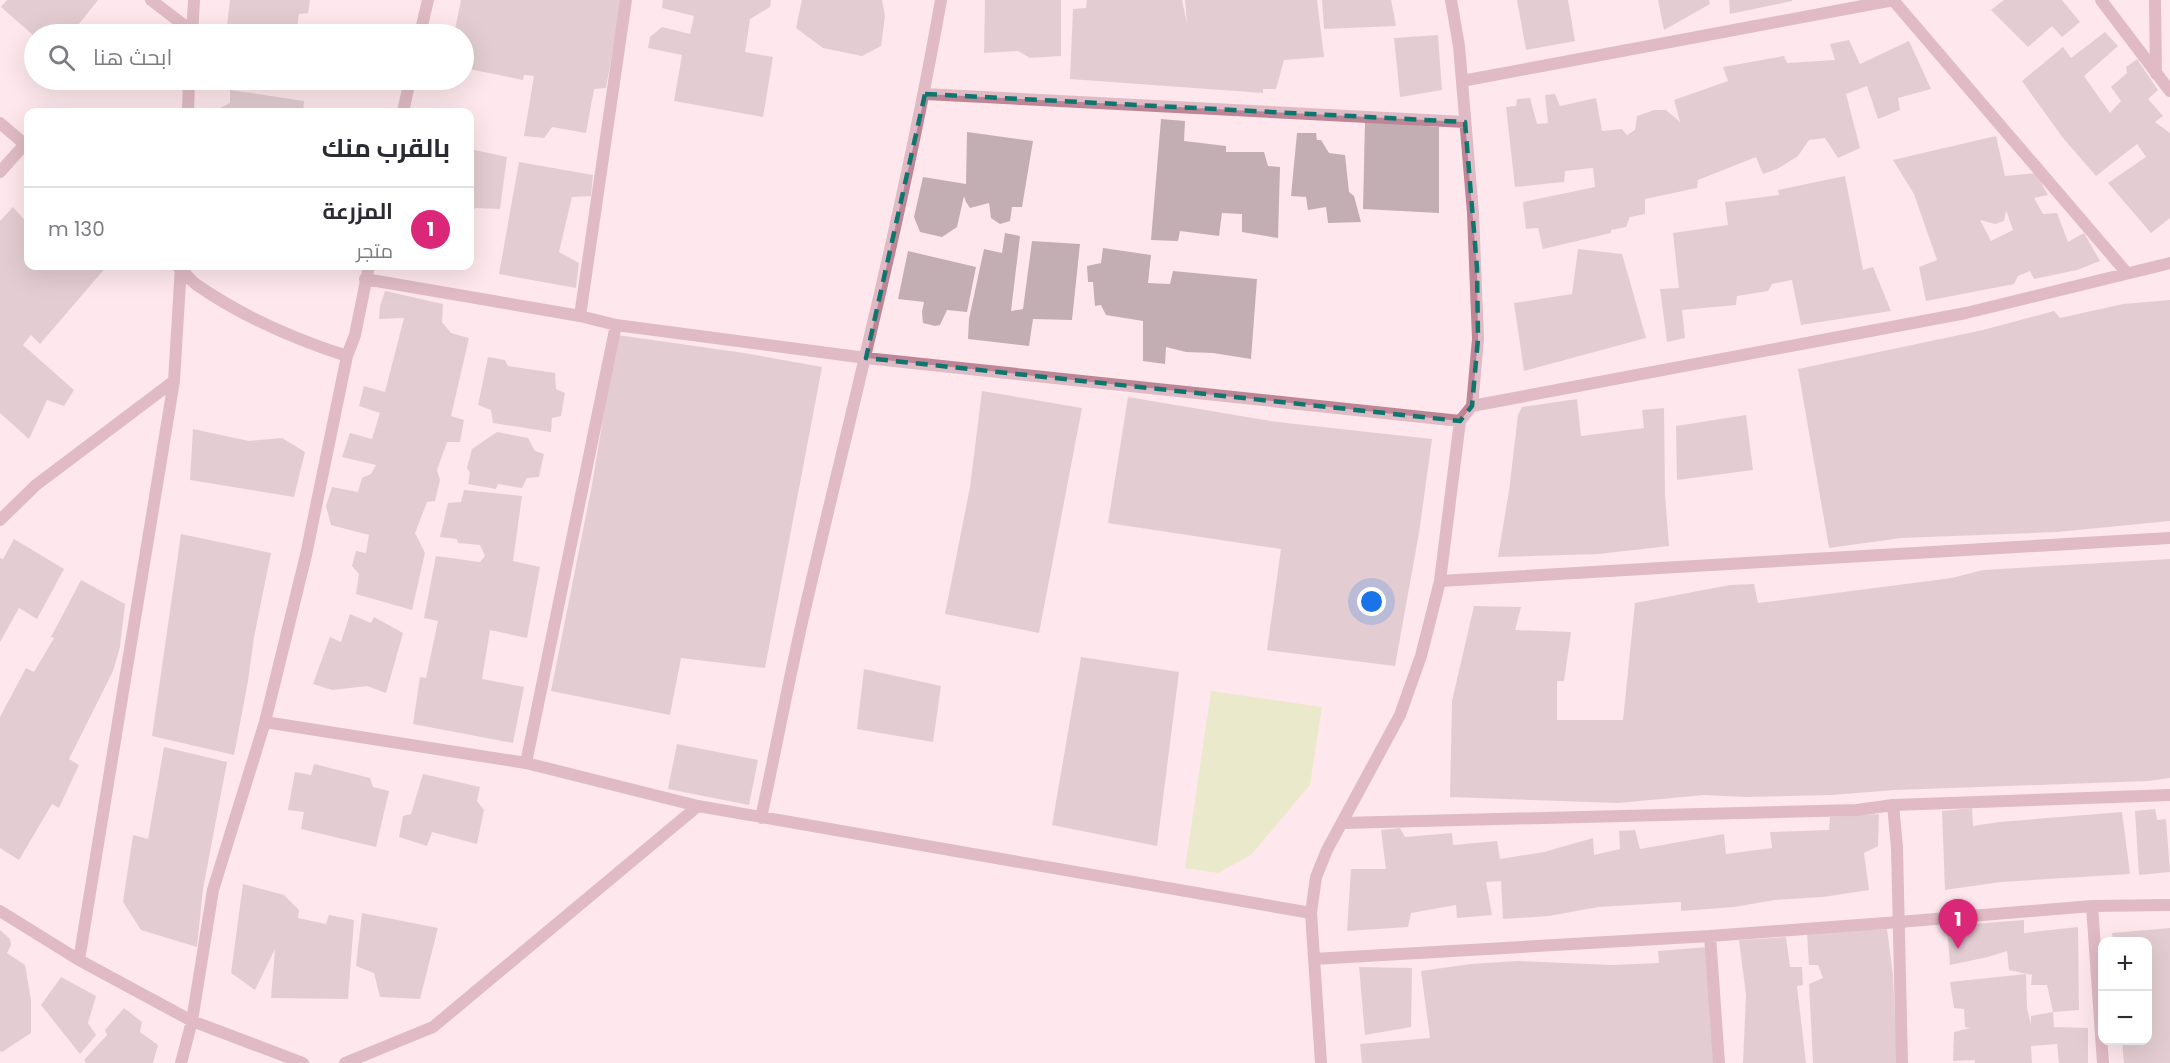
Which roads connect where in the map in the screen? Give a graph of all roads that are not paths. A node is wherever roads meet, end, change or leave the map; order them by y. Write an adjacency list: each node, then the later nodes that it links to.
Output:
1 (151, 0): 10 (street)
2 (194, 0): 11 (street)
3 (428, 0): 12 (street)
4 (626, 0): 32 (street)
5 (941, 0): 18 (street)
6 (1451, 0): 14 (street)
7 (1893, 0): 14 (street); 30 (street)
8 (2101, 0): 13 (street)
9 (2155, 0): 13 (street)
10 (182, 24)
11 (193, 24)
12 (422, 24)
13 (2156, 74): 17 (street)
14 (1462, 81): 21 (street)
15 (189, 90): 19 (street)
16 (408, 90): 20 (street)
17 (2170, 92)
18 (924, 94): 21 (street); 35 (street)
19 (188, 108)
20 (404, 108)
21 (1465, 122): 37 (street)
22 (0, 123): 23 (street)
23 (24, 143)
24 (24, 148): 25 (street)
25 (0, 172)
26 (2170, 263): 30 (street)
27 (180, 270): 36 (street)
28 (183, 270): 34 (street)
29 (368, 270): 31 (street)
30 (2126, 272): 37 (street)
31 (365, 279): 32 (street); 34 (street)
32 (580, 316): 33 (street)
33 (616, 325): 35 (street); 43 (street)
34 (347, 356): 42 (street)
35 (866, 358): 38 (street); 47 (street)
36 (174, 381): 39 (street); 56 (street)
37 (1472, 406): 38 (street)
38 (1460, 421): 41 (street)
39 (0, 520)
40 (2170, 538): 41 (street)
41 (1440, 581): 48 (street)
42 (265, 722): 43 (street); 57 (street)
43 (526, 763): 46 (street)
44 (2170, 795): 45 (street)
45 (1893, 805): 48 (street); 53 (street)
46 (698, 806): 47 (street); 60 (street)
47 (761, 818): 52 (street)
48 (1342, 823): 52 (street)
49 (2170, 905): 50 (street)
50 (2092, 906): 53 (street); 64 (street)
51 (0, 911): 56 (street)
52 (1311, 913): 55 (street)
53 (1899, 922): 54 (street); 63 (street)
54 (1710, 936): 55 (street); 62 (street)
55 (1314, 959): 61 (street)
56 (79, 960): 57 (street)
57 (192, 1021): 58 (street); 59 (street)
58 (181, 1063)
59 (303, 1063)
60 (345, 1063)
61 (1321, 1063)
62 (1719, 1063)
63 (1902, 1063)
64 (2103, 1063)

